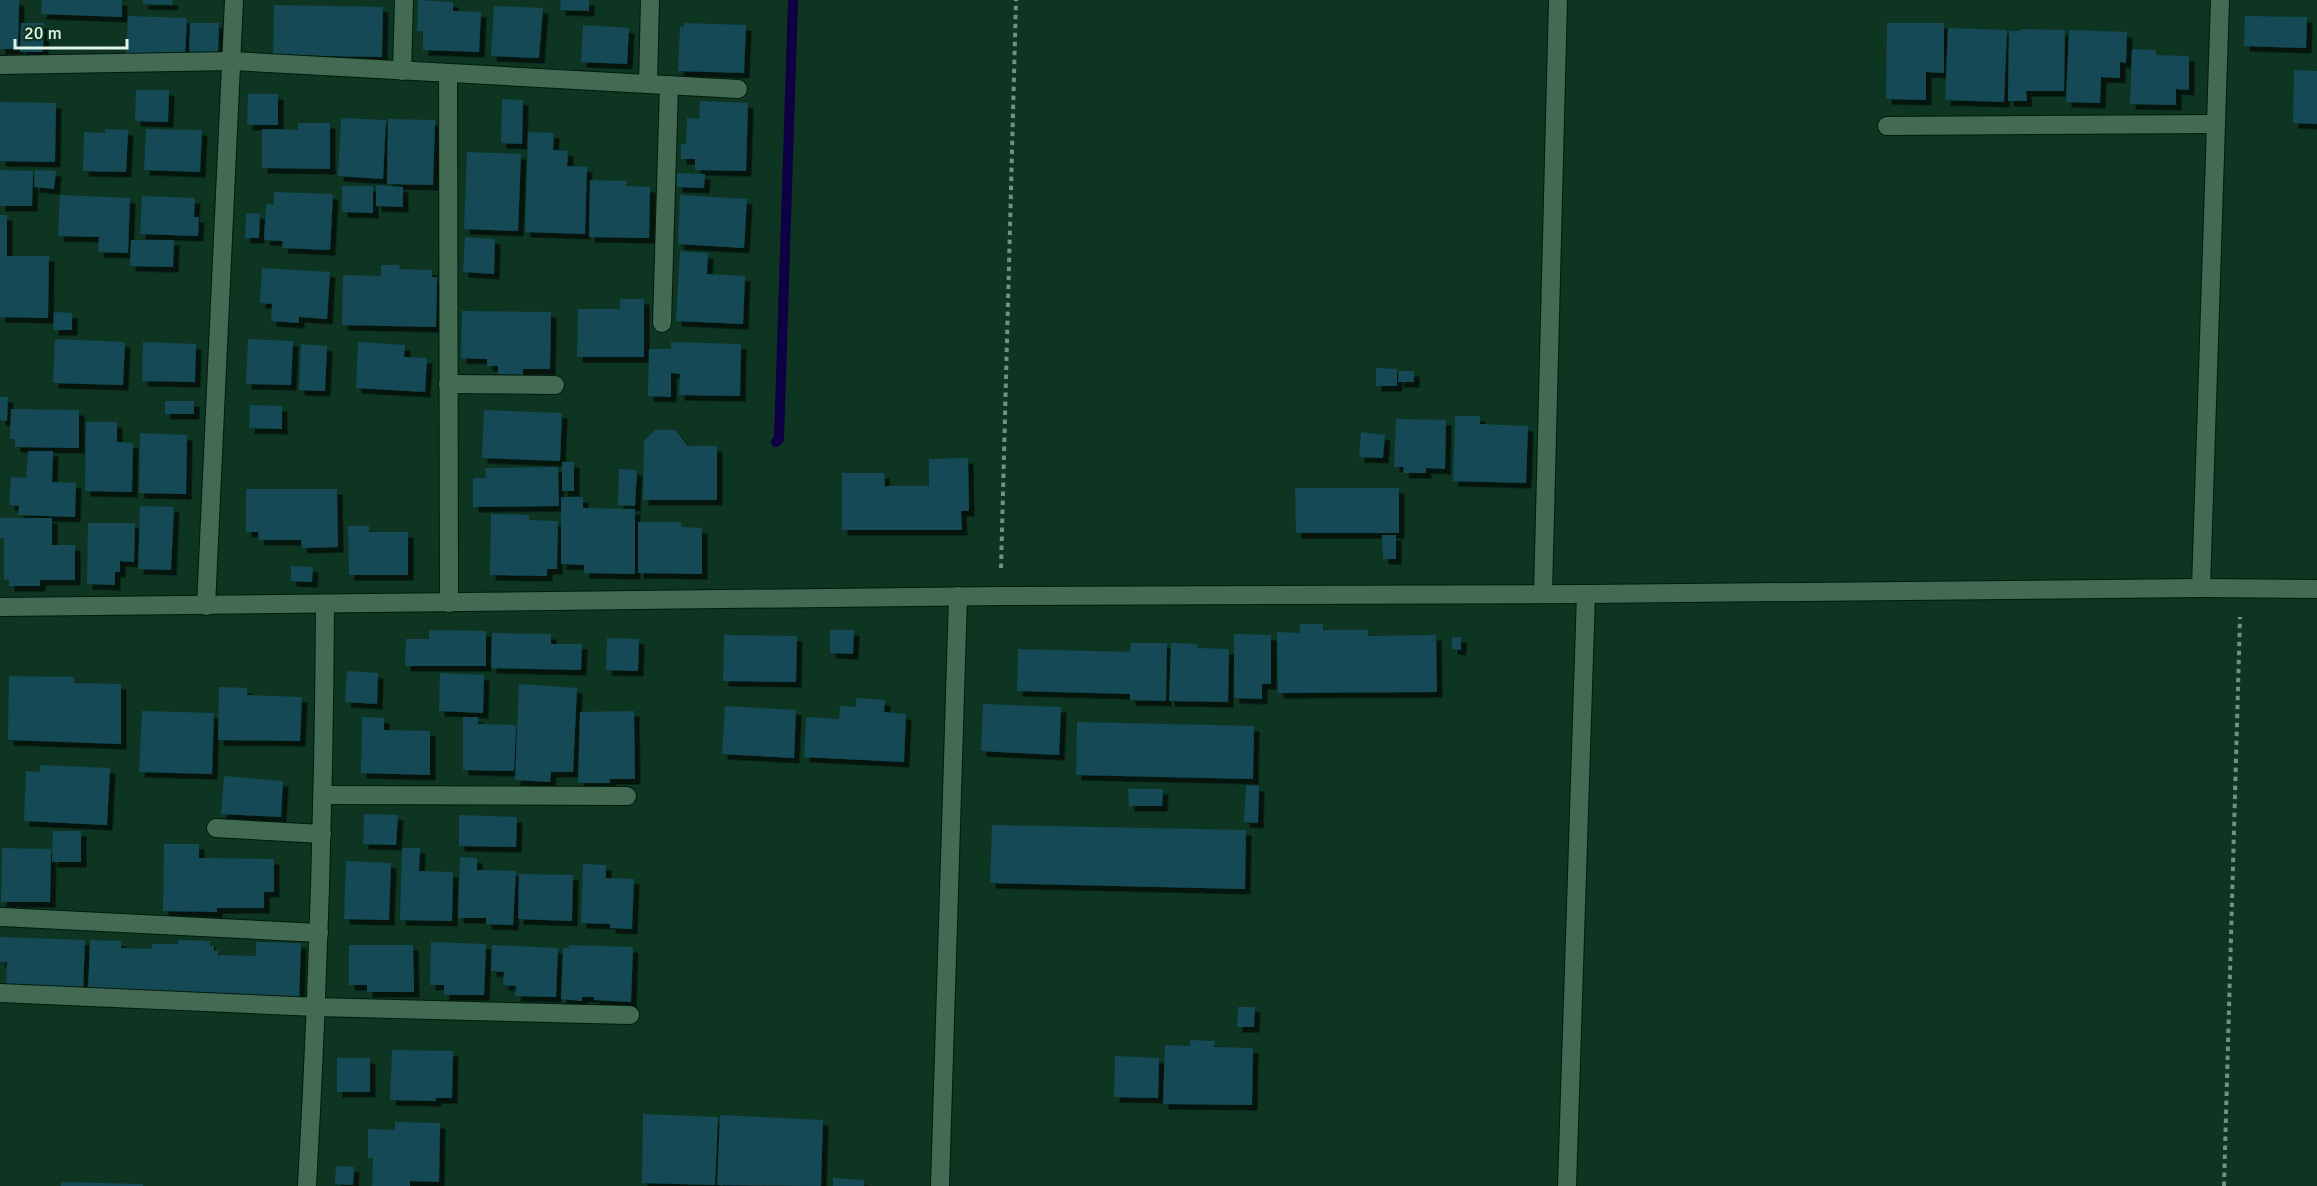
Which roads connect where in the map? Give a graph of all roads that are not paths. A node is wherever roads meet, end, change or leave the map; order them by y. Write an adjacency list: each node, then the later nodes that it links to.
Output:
1 (234, 0): 6 (street)
2 (404, 0): 8 (street)
3 (650, 0): 10 (street)
4 (1558, 0): 20 (street)
5 (2220, 0): 13 (street)
6 (233, 61): 7 (street); 8 (street); 25 (street)
7 (0, 65)
8 (402, 71): 9 (street)
9 (448, 73): 10 (street); 16 (street)
10 (648, 84): 11 (street)
11 (669, 85): 12 (street); 15 (street)
12 (738, 89)
13 (2216, 124): 14 (street); 18 (street)
14 (1887, 126)
15 (662, 323)
16 (448, 384): 17 (street); 23 (street)
17 (555, 385)
18 (2201, 588): 19 (street); 21 (street)
19 (2317, 589)
20 (1543, 594): 21 (street); 22 (street)
21 (1586, 594): 38 (street)
22 (958, 596): 23 (street); 37 (street)
23 (449, 603): 24 (street)
24 (325, 605): 25 (street); 27 (street)
25 (206, 606): 26 (street)
26 (0, 607)
27 (324, 795): 28 (street); 30 (street)
28 (627, 796)
29 (216, 828): 30 (street)
30 (322, 834): 32 (street)
31 (2, 917): 32 (street)
32 (319, 933): 34 (street)
33 (0, 993): 34 (street)
34 (317, 1007): 35 (street); 36 (street)
35 (630, 1016)
36 (307, 1186)
37 (940, 1186)
38 (1567, 1186)

